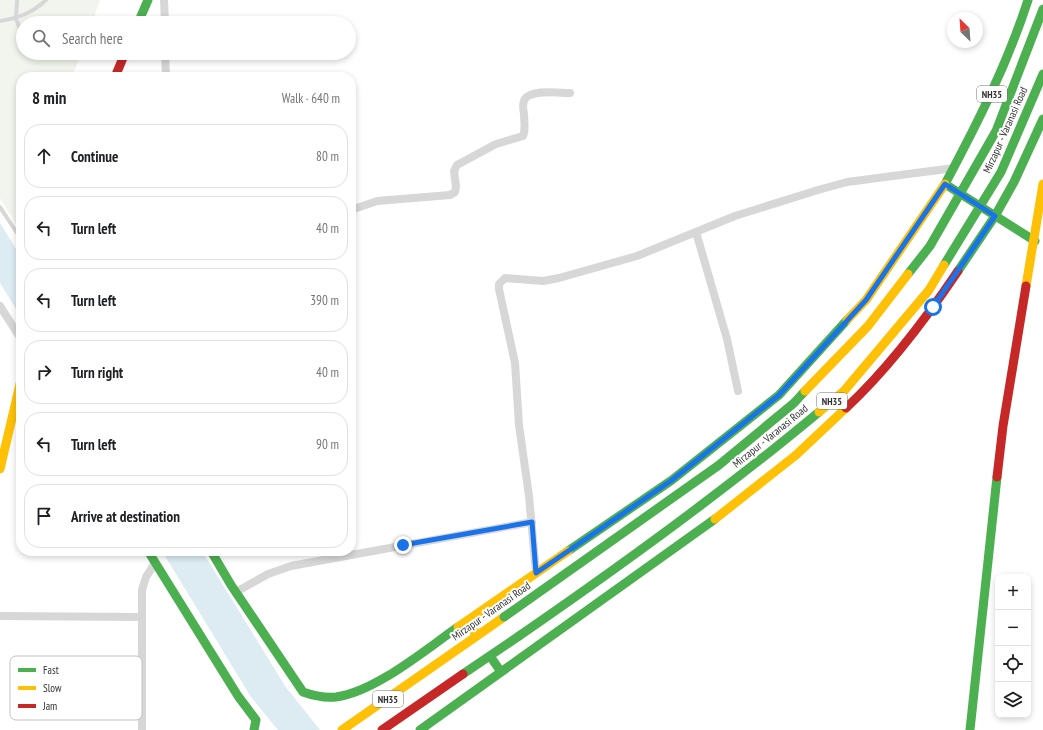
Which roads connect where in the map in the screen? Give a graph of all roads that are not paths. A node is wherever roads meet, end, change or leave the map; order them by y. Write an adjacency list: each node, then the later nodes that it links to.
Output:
1 (17, 0): 7 (lane)
2 (46, 0): 8 (lane)
3 (148, 0): 9 (main road)
4 (164, 0): 10 (street)
5 (1028, 0): 20 (main road, NH35)
6 (1043, 9): 46 (main road, Mirzapur - Varanasi Road / NH35, bridge)
7 (16, 16)
8 (23, 16)
9 (141, 16)
10 (165, 16)
11 (16, 19): 12 (lane)
12 (0, 21)
13 (122, 60): 15 (main road)
14 (165, 60): 16 (street)
15 (118, 72)
16 (166, 72)
17 (1043, 74): 48 (main road, Mirzapur - Varanasi Road / NH35, bridge)
18 (570, 93): 24 (street)
19 (1043, 119): 25 (main road)
20 (954, 168): 21 (main road, NH35); 27 (street)
21 (945, 184): 25 (main road); 41 (main road)
22 (1043, 184): 28 (main road)
23 (0, 207): 26 (lane)
24 (356, 208)
25 (995, 216): 28 (main road); 49 (main road)
26 (16, 231)
27 (696, 232): 31 (street); 35 (street)
28 (1039, 241): 56 (main road)
29 (0, 306): 30 (street)
30 (16, 331)
31 (738, 390)
32 (16, 397): 33 (main road)
33 (4, 437): 34 (main road)
34 (0, 469)
35 (532, 522): 36 (street); 41 (street)
36 (356, 554)
37 (151, 556): 40 (main road)
38 (214, 556): 42 (main road)
39 (346, 556): 42 (street)
40 (155, 563): 44 (street); 52 (main road)
41 (536, 573): 45 (main road)
42 (236, 592): 45 (main road)
43 (0, 616): 44 (street)
44 (140, 618): 47 (street)
45 (467, 621): 46 (main road)
46 (477, 636): 53 (main road, Mirzapur - Varanasi Road / NH35)
47 (141, 656)
48 (490, 656): 49 (main road); 54 (main road, Mirzapur - Varanasi Road / NH35)
49 (501, 672): 55 (main road)
50 (142, 720): 51 (street)
51 (142, 730)
52 (254, 730)
53 (342, 730)
54 (382, 730)
55 (420, 730)
56 (970, 730)

